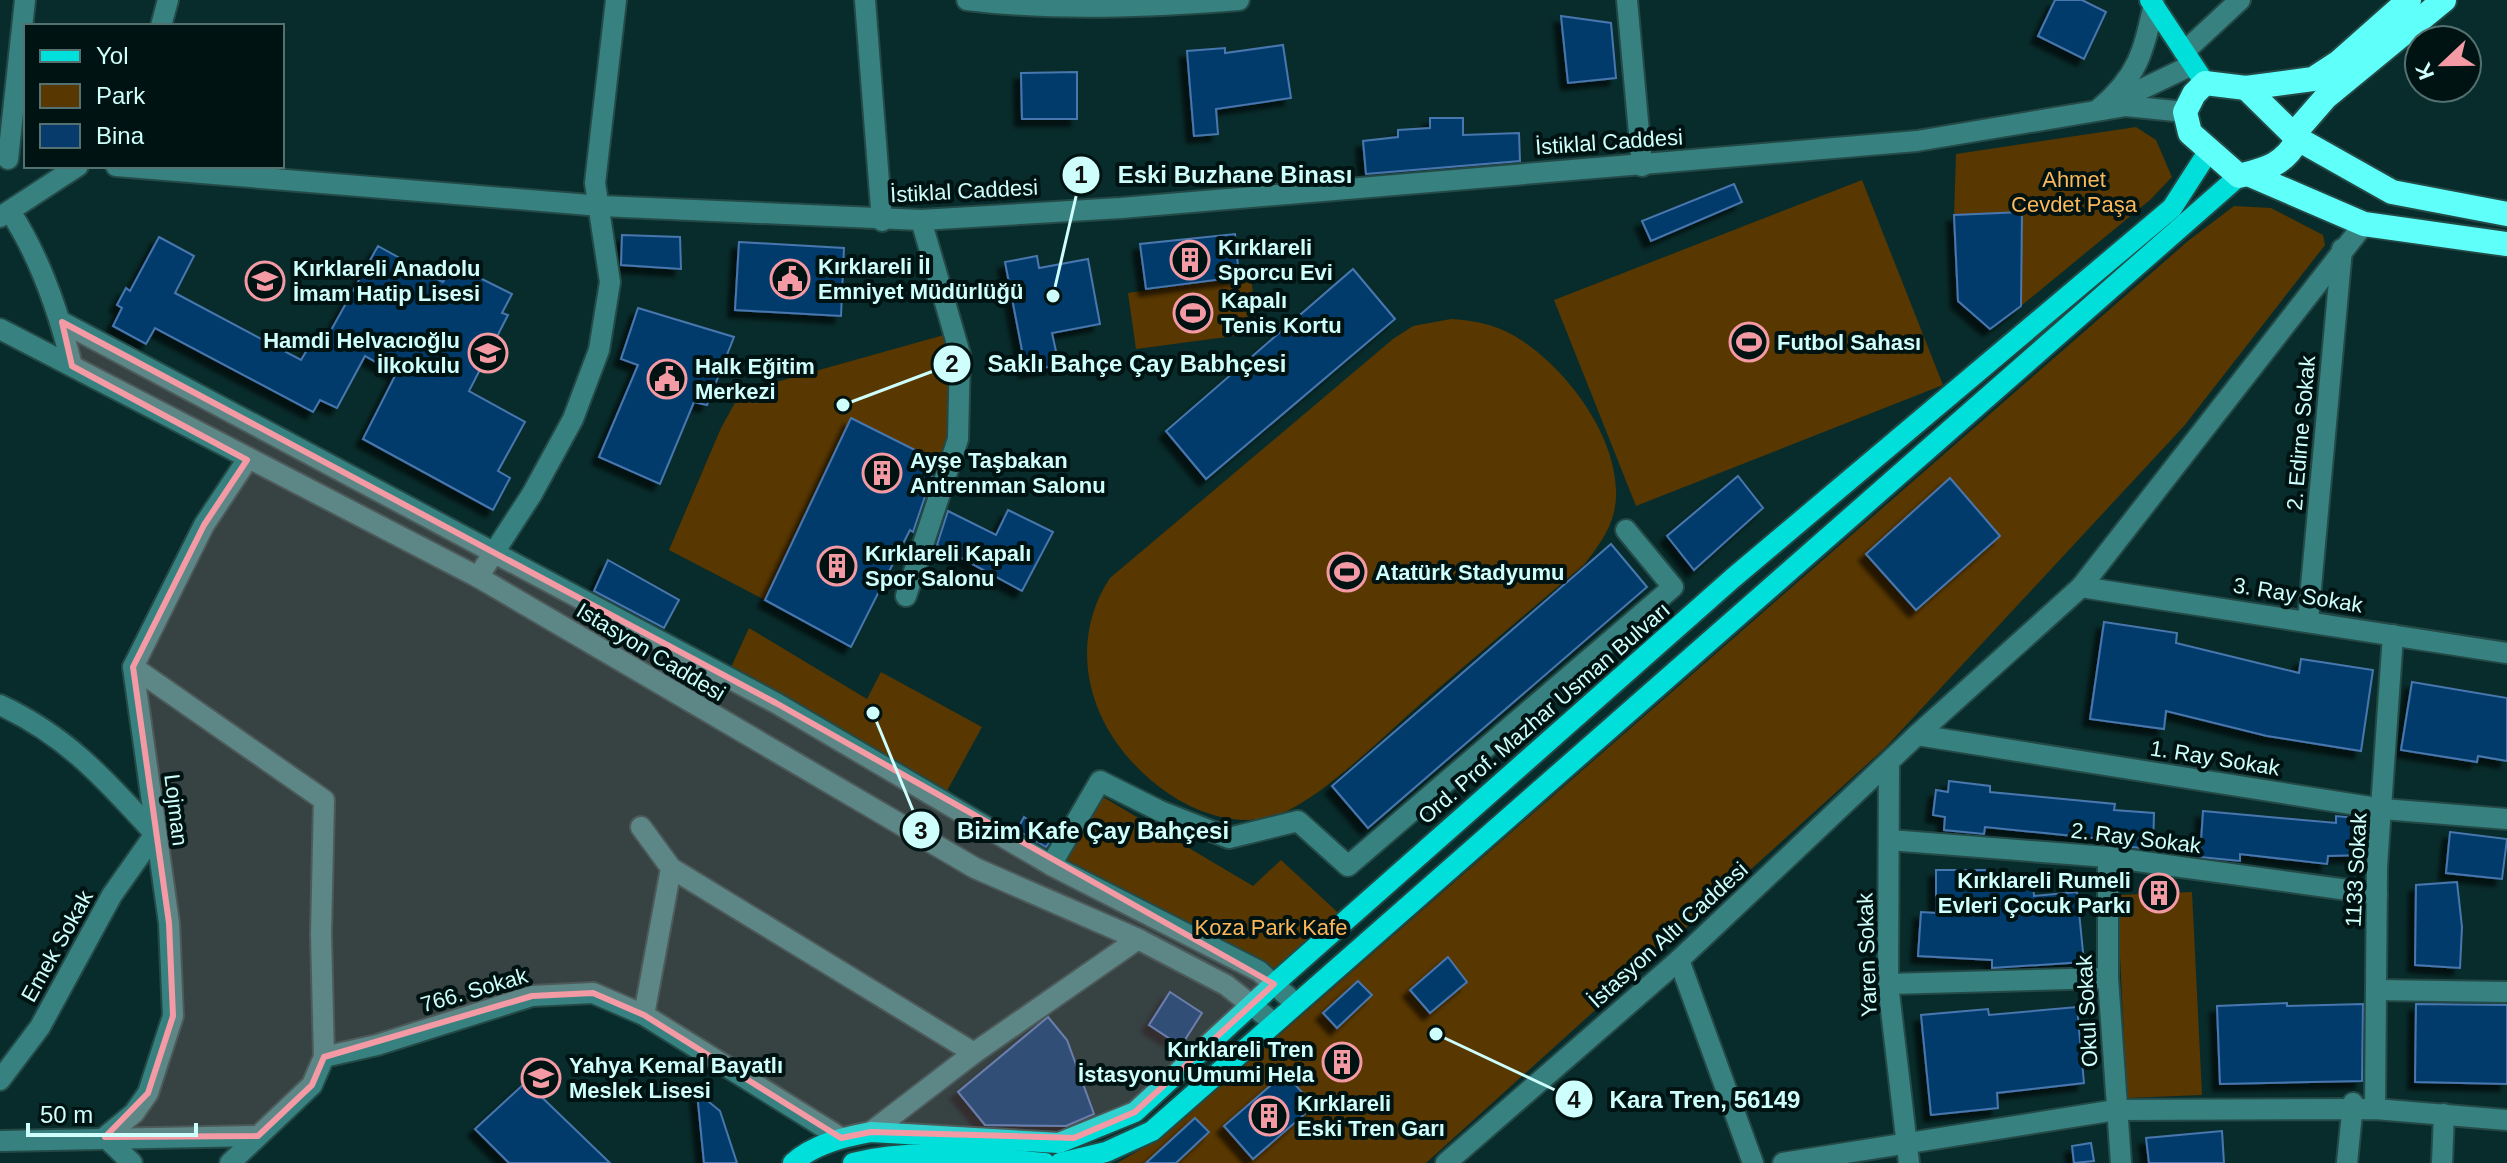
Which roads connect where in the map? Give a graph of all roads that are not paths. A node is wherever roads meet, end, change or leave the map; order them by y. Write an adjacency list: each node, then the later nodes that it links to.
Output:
1 (25, 0): 21 (street)
2 (168, 0): 12 (street)
3 (616, 0): 26 (street)
4 (865, 0): 30 (street)
5 (967, 0): 6 (street)
6 (1239, 0)
7 (1627, 0): 22 (street)
8 (2240, 0): 13 (street)
9 (2409, 0): 14 (highway)
10 (2444, 0): 17 (highway)
11 (2152, 2): 13 (main road); 15 (street)
12 (162, 24)
13 (2194, 67): 14 (highway); 15 (street); 16 (highway)
14 (2246, 88): 18 (highway)
15 (2099, 109): 16 (street); 22 (street, İstiklal Caddesi)
16 (2185, 112): 19 (highway)
17 (2315, 113): 18 (highway); 20 (highway)
18 (2296, 137): 20 (highway); 25 (highway)
19 (2208, 152): 25 (highway); 62 (main road, Ord. Prof. Mazhar Usman Bulvarı)
20 (2328, 156): 27 (highway)
21 (11, 159)
22 (1642, 166): 29 (street, İstiklal Caddesi)
23 (75, 168): 28 (street)
24 (152, 168): 26 (street, İstiklal Caddesi)
25 (2243, 175): 31 (highway); 66 (main road)
26 (601, 206): 30 (street, İstiklal Caddesi); 39 (street)
27 (2507, 214)
28 (5, 215): 34 (street)
29 (921, 220): 30 (street, İstiklal Caddesi); 42 (street)
30 (882, 221)
31 (2364, 224): 32 (highway); 33 (street, İstasyon Altı Caddesi)
32 (2507, 244)
33 (2342, 249): 41 (street, İstasyon Altı Caddesi); 43 (street, 2. Edirne Sokak)
34 (62, 322): 36 (street); 39 (street)
35 (0, 329): 36 (street, Istasyon Caddesi)
36 (72, 366): 37 (street, Istasyon Caddesi)
37 (247, 460): 40 (street, Istasyon Caddesi); 46 (street)
38 (1626, 530): 56 (street)
39 (494, 550): 40 (street); 56 (street)
40 (478, 577): 59 (street, Istasyon Caddesi)
41 (2081, 587): 43 (street, 3. Ray Sokak); 48 (street, İstasyon Altı Caddesi)
42 (906, 596)
43 (2308, 620): 44 (street, 3. Ray Sokak)
44 (2393, 635): 45 (street, 3. Ray Sokak); 50 (street, 1133 Sokak)
45 (2507, 653)
46 (133, 667): 53 (street, Lojman); 71 (street)
47 (0, 705): 53 (street)
48 (1917, 735): 49 (street, İstasyon Altı Caddesi); 50 (street, 1. Ray Sokak)
49 (1889, 762): 54 (street, Yaren Sokak); 60 (street, İstasyon Altı Caddesi)
50 (2383, 809): 51 (street, 1. Ray Sokak); 58 (street, 1133 Sokak)
51 (2507, 819)
52 (641, 827): 57 (street)
53 (155, 834): 72 (street, Emek Sokak); 80 (street, Lojman)
54 (1889, 840): 55 (street, 2. Ray Sokak); 63 (street, Yaren Sokak)
55 (2108, 857): 58 (street, 2. Ray Sokak); 61 (street, Okul Sokak)
56 (1051, 865): 62 (street)
57 (671, 868): 68 (street); 70 (street)
58 (2377, 894): 64 (street, 1133 Sokak)
59 (1138, 939): 67 (street, Istasyon Caddesi); 70 (street)
60 (1679, 960): 90 (street, İstasyon Altı Caddesi); 91 (street)
61 (2108, 978): 63 (street); 75 (street, Okul Sokak)
62 (1274, 984): 66 (street); 67 (main road, Ord. Prof. Mazhar Usman Bulvarı)
63 (1888, 984): 83 (street, Yaren Sokak)
64 (2376, 990): 65 (street); 74 (street, 1133 Sokak)
65 (2507, 992)
66 (1294, 1002): 69 (main road)
67 (1251, 1004): 69 (street, Istasyon Caddesi); 78 (main road, Ord. Prof. Mazhar Usman Bulvarı)
68 (644, 1015): 71 (street, 766. Sokak); 81 (street, 766. Sokak)
69 (1273, 1022): 89 (main road)
70 (974, 1053): 78 (street)
71 (324, 1057): 79 (street)
72 (0, 1080)
73 (2351, 1106): 74 (street); 75 (street); 94 (street)
74 (2375, 1109): 76 (street)
75 (2116, 1110): 83 (street); 93 (street, Okul Sokak)
76 (2444, 1114): 77 (street); 95 (street)
77 (2507, 1120)
78 (871, 1132): 81 (main road, Ord. Prof. Mazhar Usman Bulvarı)
79 (258, 1136): 80 (street); 85 (street)
80 (105, 1137): 82 (street); 84 (street)
81 (841, 1138): 86 (main road, Ord. Prof. Mazhar Usman Bulvarı)
82 (0, 1141)
83 (1908, 1154): 92 (street)
84 (132, 1163)
85 (230, 1163)
86 (793, 1163)
87 (853, 1163): 88 (main road)
88 (1045, 1163)
89 (1060, 1163)
90 (1446, 1163)
91 (1753, 1163)
92 (1783, 1163)
93 (2121, 1163)
94 (2347, 1163)
95 (2442, 1163)

